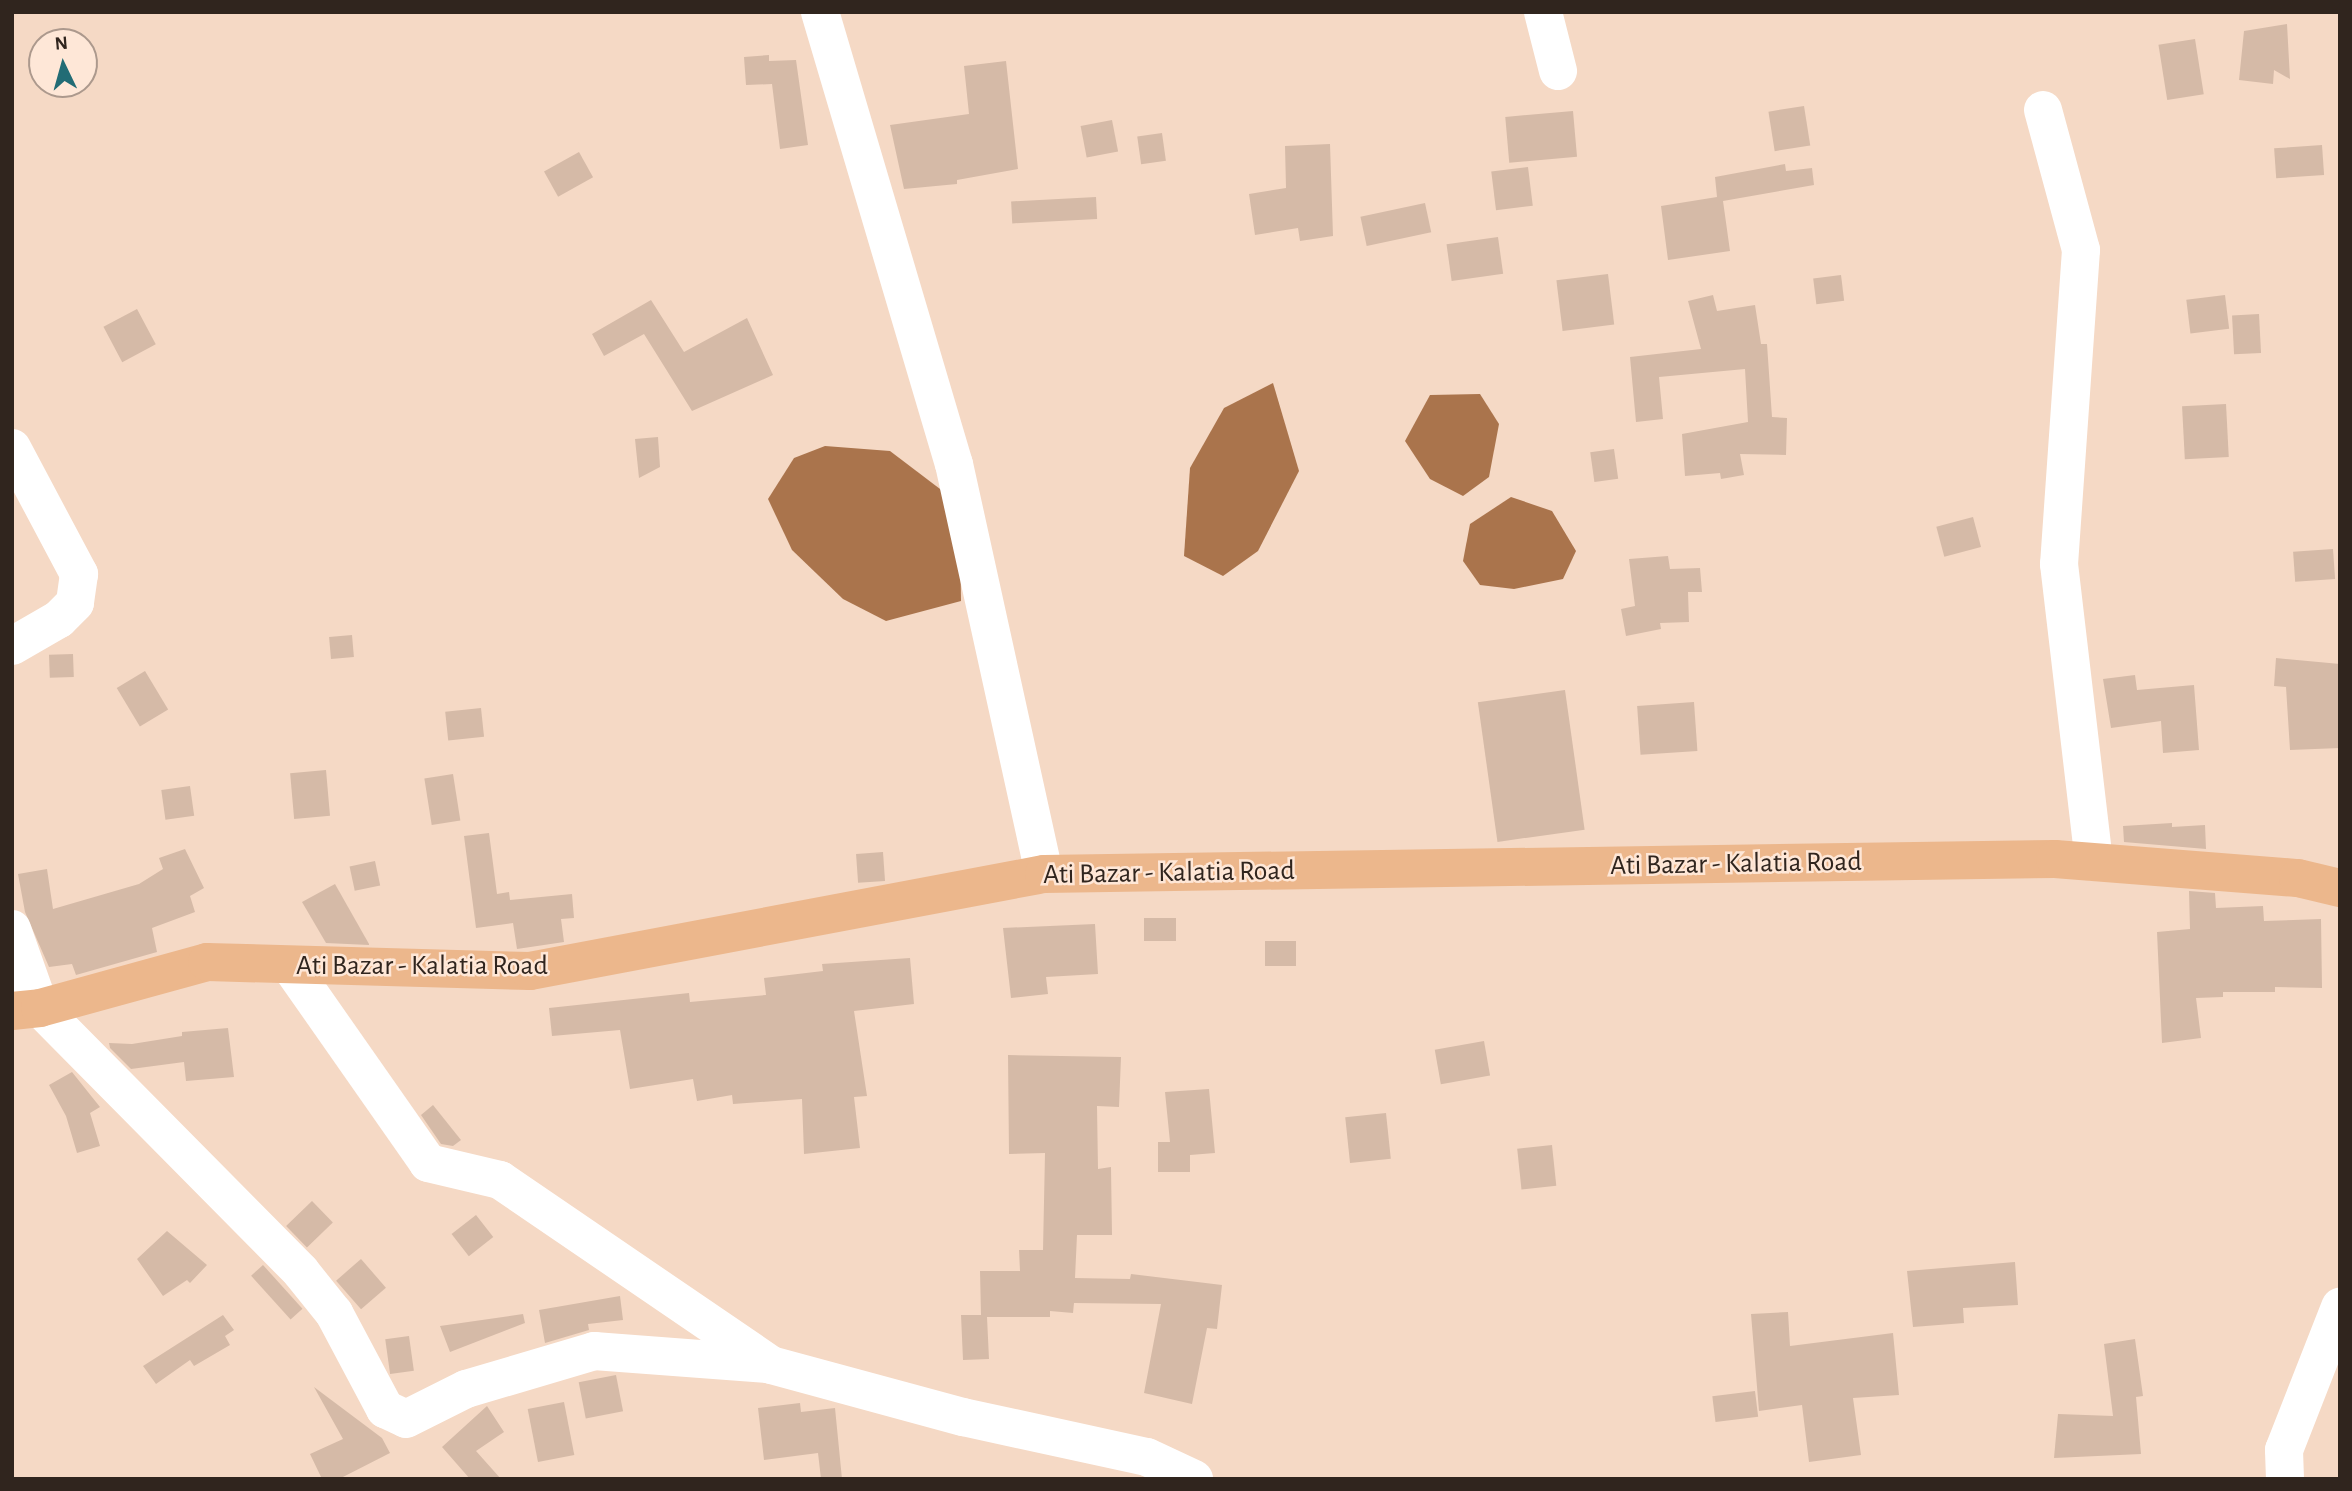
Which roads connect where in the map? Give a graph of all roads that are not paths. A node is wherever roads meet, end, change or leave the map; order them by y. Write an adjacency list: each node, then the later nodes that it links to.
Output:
1 (820, 12): 8 (street)
2 (1543, 12): 3 (street)
3 (1558, 71)
4 (2043, 110): 7 (street)
5 (12, 448): 6 (street)
6 (12, 646)
7 (2094, 862): 8 (main road, Ati Bazar - Kalatia Road); 9 (main road, Ati Bazar - Kalatia Road)
8 (1044, 874): 11 (main road, Ati Bazar - Kalatia Road)
9 (2340, 888)
10 (12, 929): 12 (street)
11 (291, 967): 12 (main road, Ati Bazar - Kalatia Road); 14 (street)
12 (26, 1010): 14 (street)
13 (2340, 1307): 16 (street)
14 (771, 1365): 15 (street)
15 (1194, 1479)
16 (2285, 1479)

